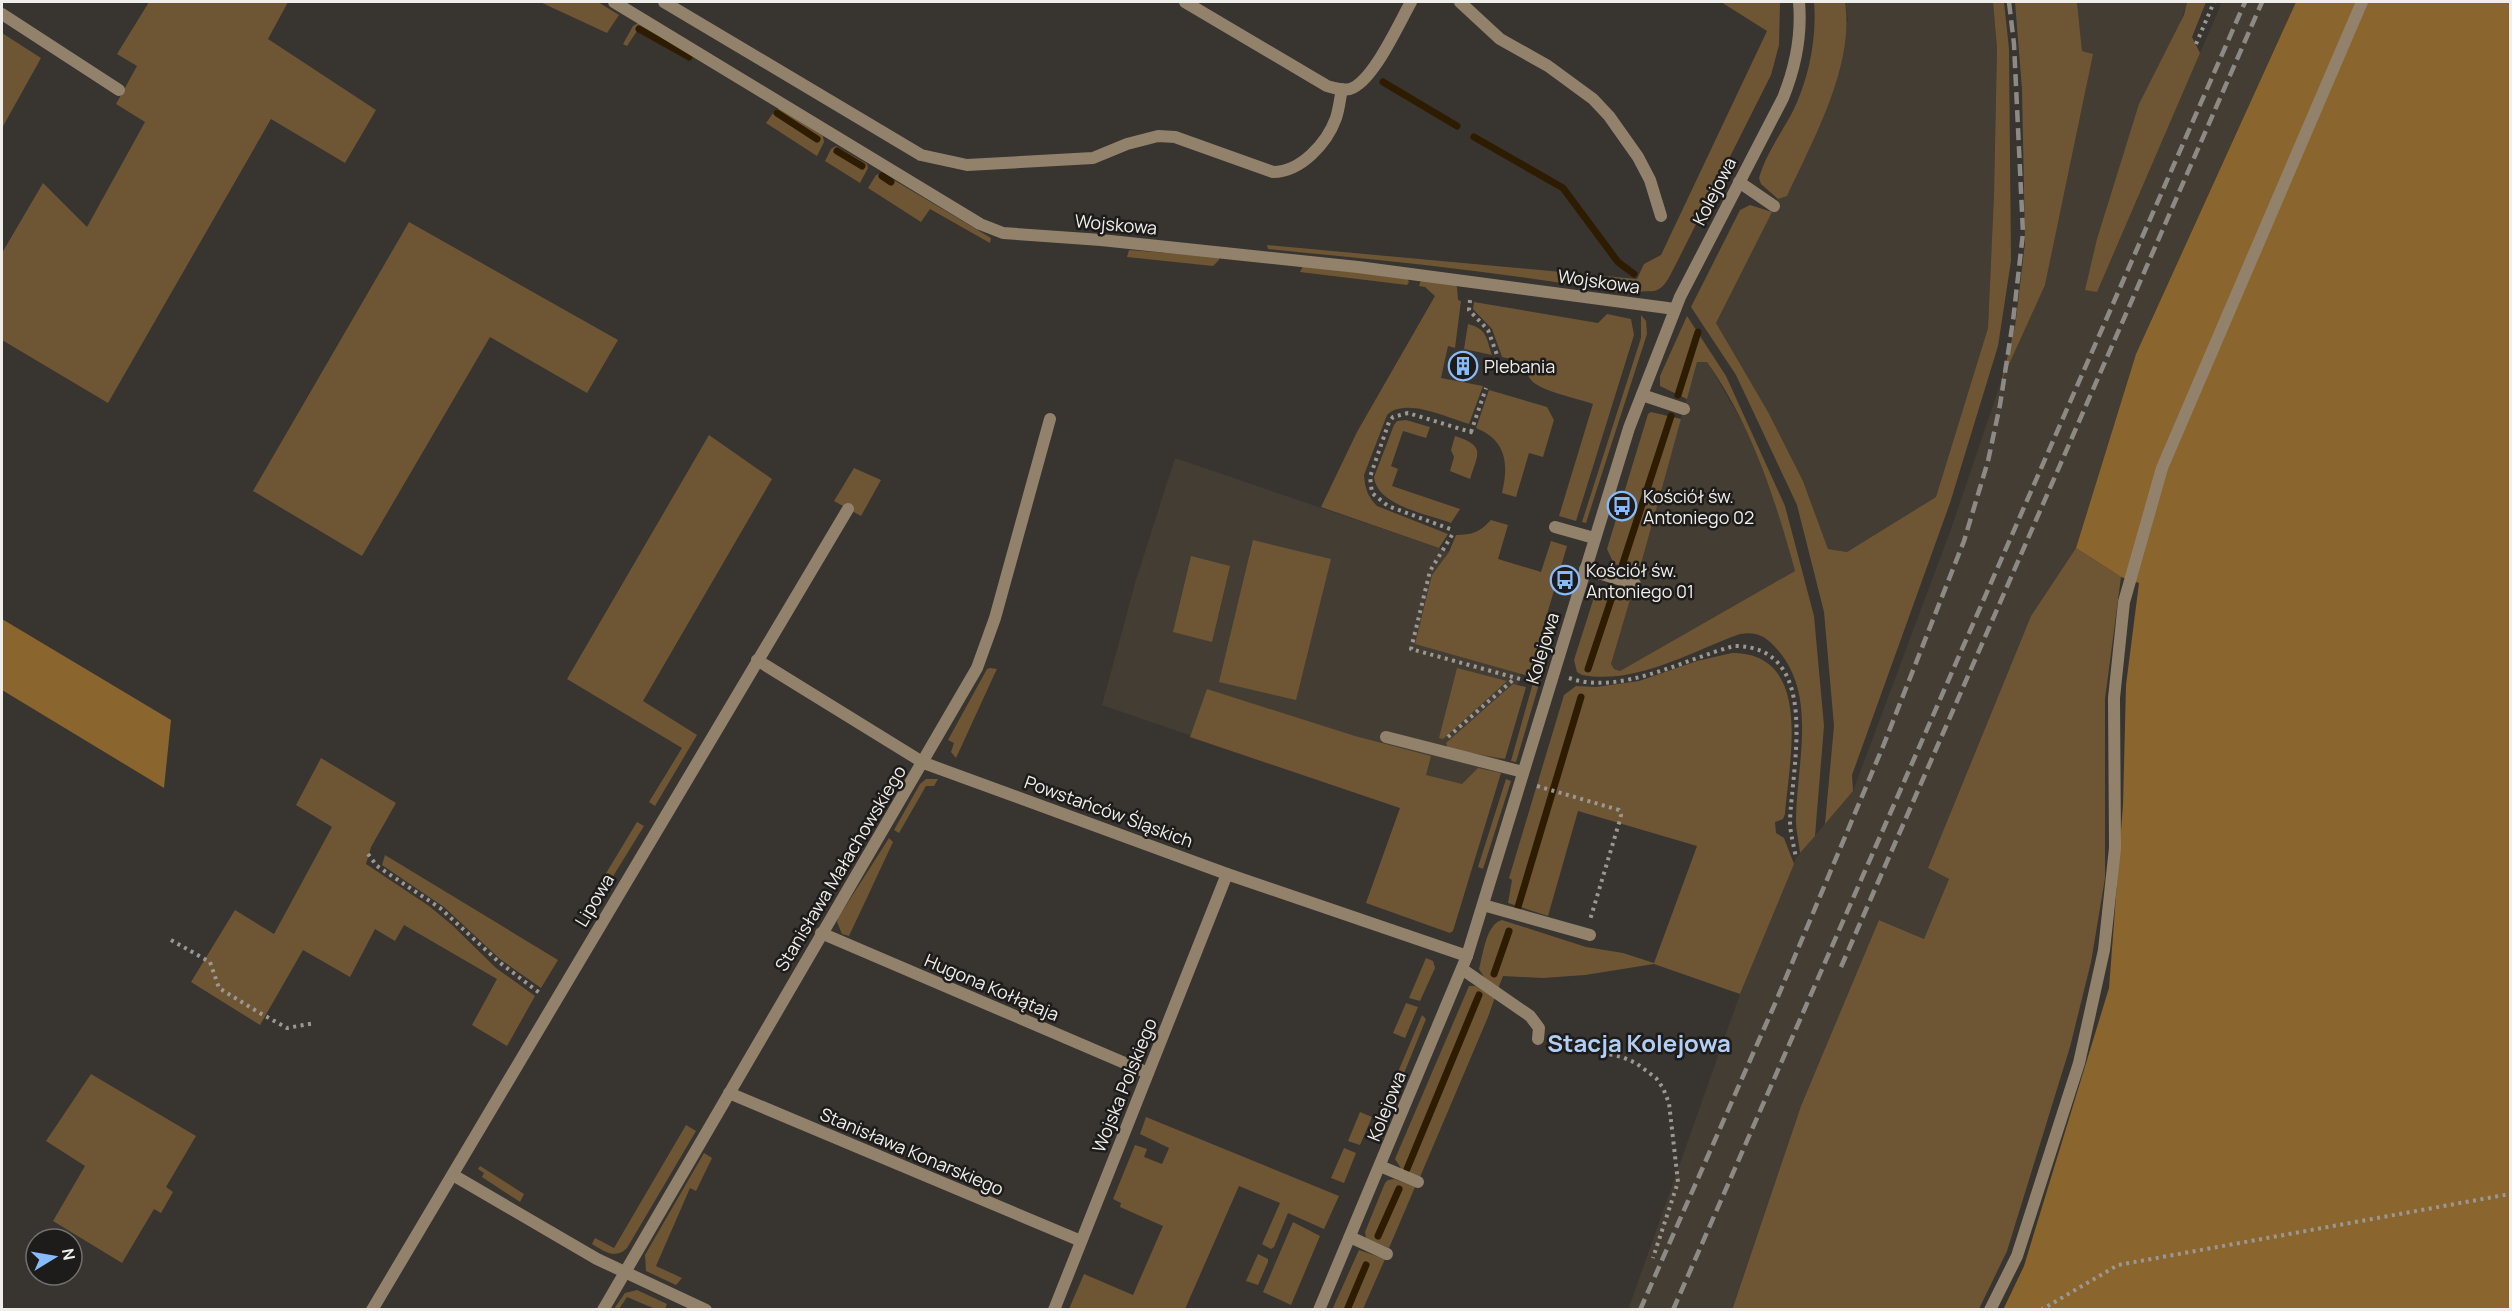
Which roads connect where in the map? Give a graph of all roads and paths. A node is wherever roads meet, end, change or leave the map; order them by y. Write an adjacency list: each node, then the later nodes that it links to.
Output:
1 (614, 2): 17 (street, Wojskowa)
2 (664, 2): 11 (street)
3 (1185, 2): 11 (street)
4 (1411, 2): 11 (street)
5 (1460, 2): 15 (street)
6 (1799, 2): 13 (street, Kolejowa)
7 (2214, 2): 10 (path)
8 (2362, 2): 67 (street)
9 (2, 14): 12 (street)
10 (2196, 44)
11 (1342, 89)
12 (119, 90)
13 (1739, 182): 14 (street); 17 (street, Kolejowa)
14 (1774, 206)
15 (1661, 216)
16 (1469, 302): 18 (path)
17 (1675, 309): 20 (street, Kolejowa)
18 (1497, 355)
19 (1486, 388): 25 (path)
20 (1642, 395): 21 (street); 27 (street, Kolejowa)
21 (1684, 409)
22 (1050, 419): 36 (street, Stanisława Małachowskiego)
23 (848, 509): 30 (street, Lipowa)
24 (1555, 526): 27 (street)
25 (1450, 529)
26 (1452, 535): 32 (path)
27 (1594, 538): 28 (street, Kolejowa)
28 (1585, 569): 29 (street); 31 (street, Kolejowa)
29 (1635, 584)
30 (757, 660): 36 (street, Powstańców Śląskich); 48 (street, Lipowa)
31 (1554, 672): 37 (street, Kolejowa); 40 (path)
32 (1515, 678): 33 (path); 35 (path)
33 (1531, 682)
34 (1386, 737): 37 (street)
35 (1441, 744)
36 (924, 763): 41 (street, Powstańców Śląskich); 43 (street, Stanisława Małachowskiego)
37 (1523, 772): 42 (street, Kolejowa)
38 (1537, 786): 44 (path)
39 (368, 854): 48 (path)
40 (1796, 858)
41 (1227, 874): 46 (street, Powstańców Śląskich); 51 (street, Wojska Polskiego)
42 (1483, 905): 44 (street); 46 (street, Kolejowa)
43 (821, 933): 51 (street, Hugona Kołłątaja); 52 (street, Stanisława Małachowskiego)
44 (1588, 935)
45 (171, 940): 49 (path)
46 (1467, 956): 47 (street, Kolejowa)
47 (1462, 969): 50 (street); 53 (street, Kolejowa)
48 (554, 1003): 54 (street, Lipowa)
49 (315, 1023)
50 (1538, 1033): 60 (path)
51 (1148, 1073): 58 (street, Wojska Polskiego)
52 (729, 1093): 58 (street, Stanisława Konarskiego); 61 (street, Stanisława Małachowskiego)
53 (1380, 1166): 55 (street); 57 (street, Kolejowa)
54 (453, 1175): 61 (street); 62 (street, Lipowa)
55 (1418, 1182)
56 (2511, 1194): 68 (path)
57 (1350, 1237): 59 (street); 66 (street, Kolejowa)
58 (1081, 1241): 65 (street, Wojska Polskiego)
59 (1387, 1254)
60 (1653, 1258)
61 (624, 1273): 63 (street, Stanisława Małachowskiego); 64 (street)
62 (372, 1310)
63 (603, 1310)
64 (706, 1310)
65 (1054, 1310)
66 (1319, 1310)
67 (1990, 1310)
68 (2041, 1310)

